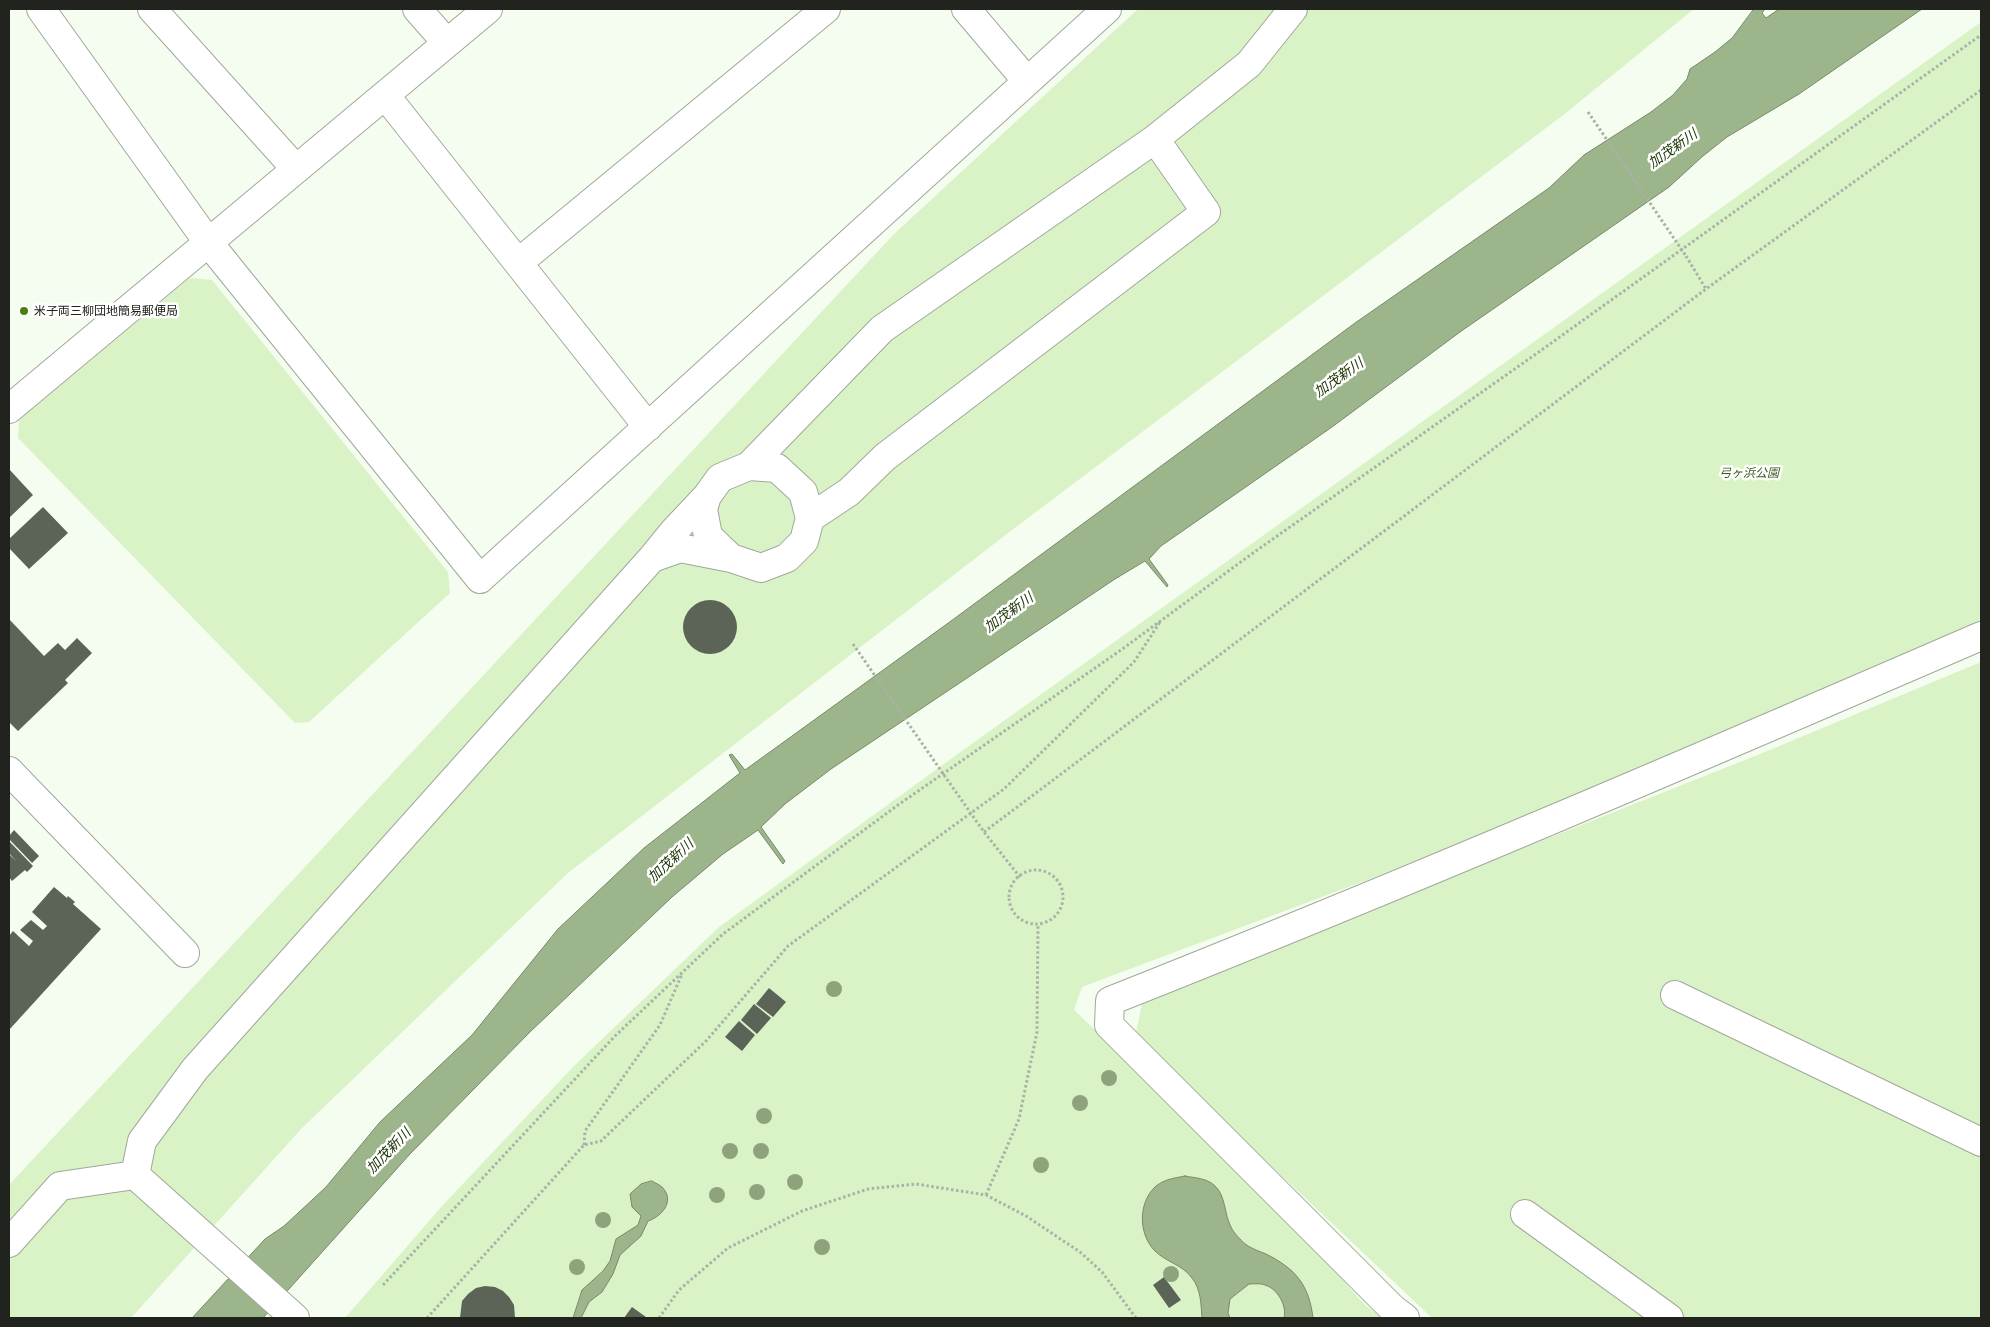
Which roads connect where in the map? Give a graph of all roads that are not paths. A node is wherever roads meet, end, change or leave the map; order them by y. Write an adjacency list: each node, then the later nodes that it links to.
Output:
1 (41, 9): 14 (street)
2 (152, 9): 13 (street)
3 (417, 9): 9 (street)
4 (488, 9): 9 (street)
5 (826, 9): 15 (street)
6 (966, 9): 10 (street)
7 (1107, 9): 10 (street)
8 (1293, 9): 12 (street)
9 (447, 43): 11 (street)
10 (1027, 81): 17 (street)
11 (384, 95): 13 (street); 15 (street)
12 (1155, 139): 18 (street); 20 (street)
13 (296, 169): 14 (street)
14 (208, 242): 16 (street); 17 (street)
15 (518, 263): 17 (street)
16 (9, 409)
17 (648, 426)
18 (749, 466): 19 (street); 20 (street)
19 (706, 496): 21 (street); 22 (street)
20 (810, 518): 22 (street)
21 (652, 558): 22 (street); 28 (street)
22 (731, 558)
23 (1981, 636): 32 (street)
24 (9, 771): 25 (street)
25 (185, 953)
26 (1675, 995): 27 (street)
27 (1981, 1142)
28 (135, 1174): 30 (street); 31 (street)
29 (1525, 1214): 33 (street)
30 (9, 1243)
31 (294, 1318)
32 (1405, 1318)
33 (1669, 1318)

